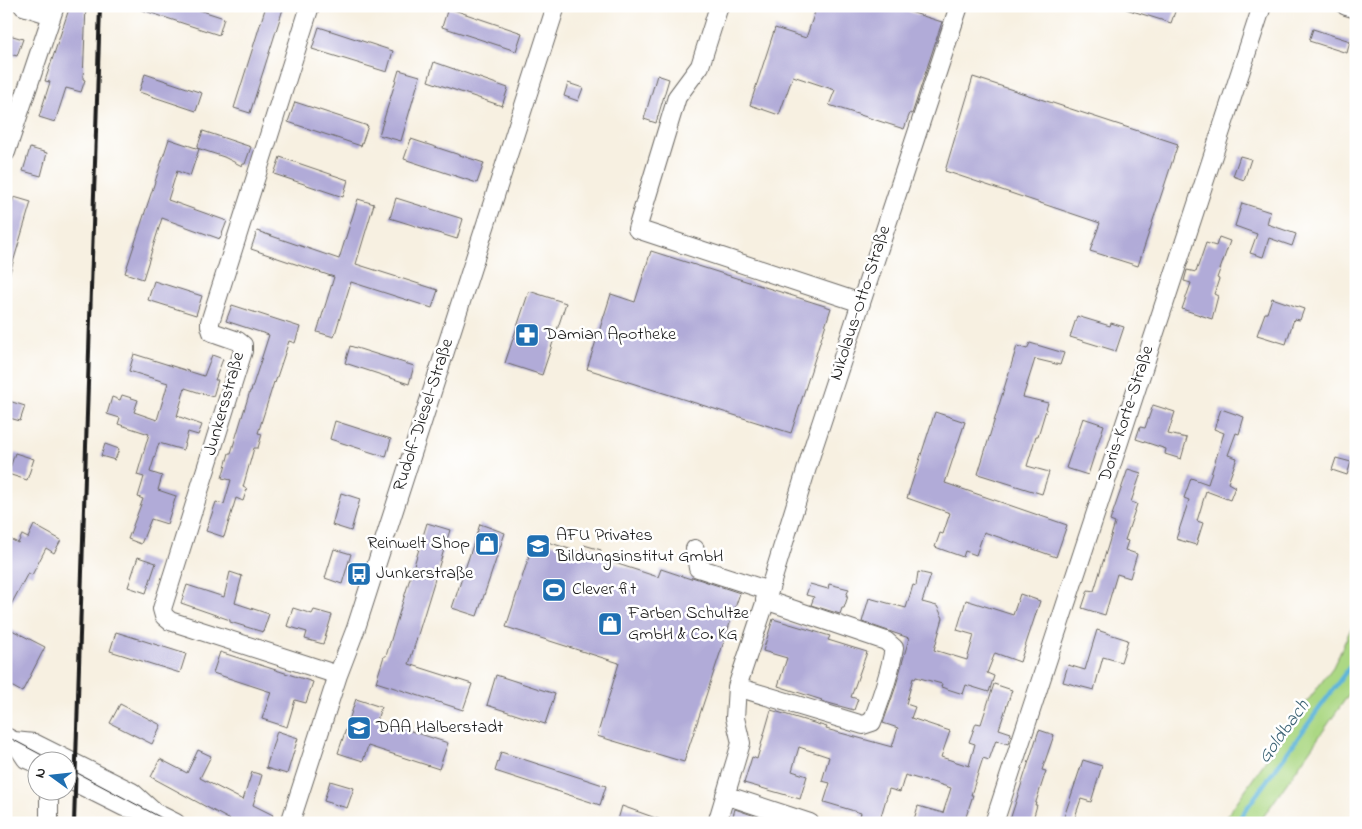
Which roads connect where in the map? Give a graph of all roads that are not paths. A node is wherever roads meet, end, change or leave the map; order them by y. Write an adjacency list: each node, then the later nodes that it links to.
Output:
1 (23, 6): 9 (street)
2 (310, 6): 14 (street, Junkersstraße)
3 (556, 6): 14 (street, Rudolf-Diesel-Straße)
4 (719, 6): 11 (street)
5 (959, 6): 11 (street, Nikolaus-Otto-Straße)
6 (1262, 6): 28 (street, Doris-Korte-Straße)
7 (1346, 6): 8 (street)
8 (1356, 9)
9 (53, 11): 10 (street)
10 (6, 152)
11 (861, 303): 13 (street, Nikolaus-Otto-Straße)
12 (695, 549): 13 (street)
13 (767, 596): 15 (street, Nikolaus-Otto-Straße); 15 (street)
14 (338, 675): 25 (street, Rudolf-Diesel-Straße)
15 (737, 687): 20 (street, Nikolaus-Otto-Straße)
16 (10, 739): 17 (street)
17 (40, 752)
18 (78, 771): 22 (street)
19 (78, 784): 22 (street)
20 (725, 795): 26 (street, Nikolaus-Otto-Straße); 27 (street)
21 (49, 802): 23 (street)
22 (154, 812): 24 (street)
23 (49, 823)
24 (176, 823)
25 (290, 823)
26 (716, 823)
27 (810, 823)
28 (994, 823)

